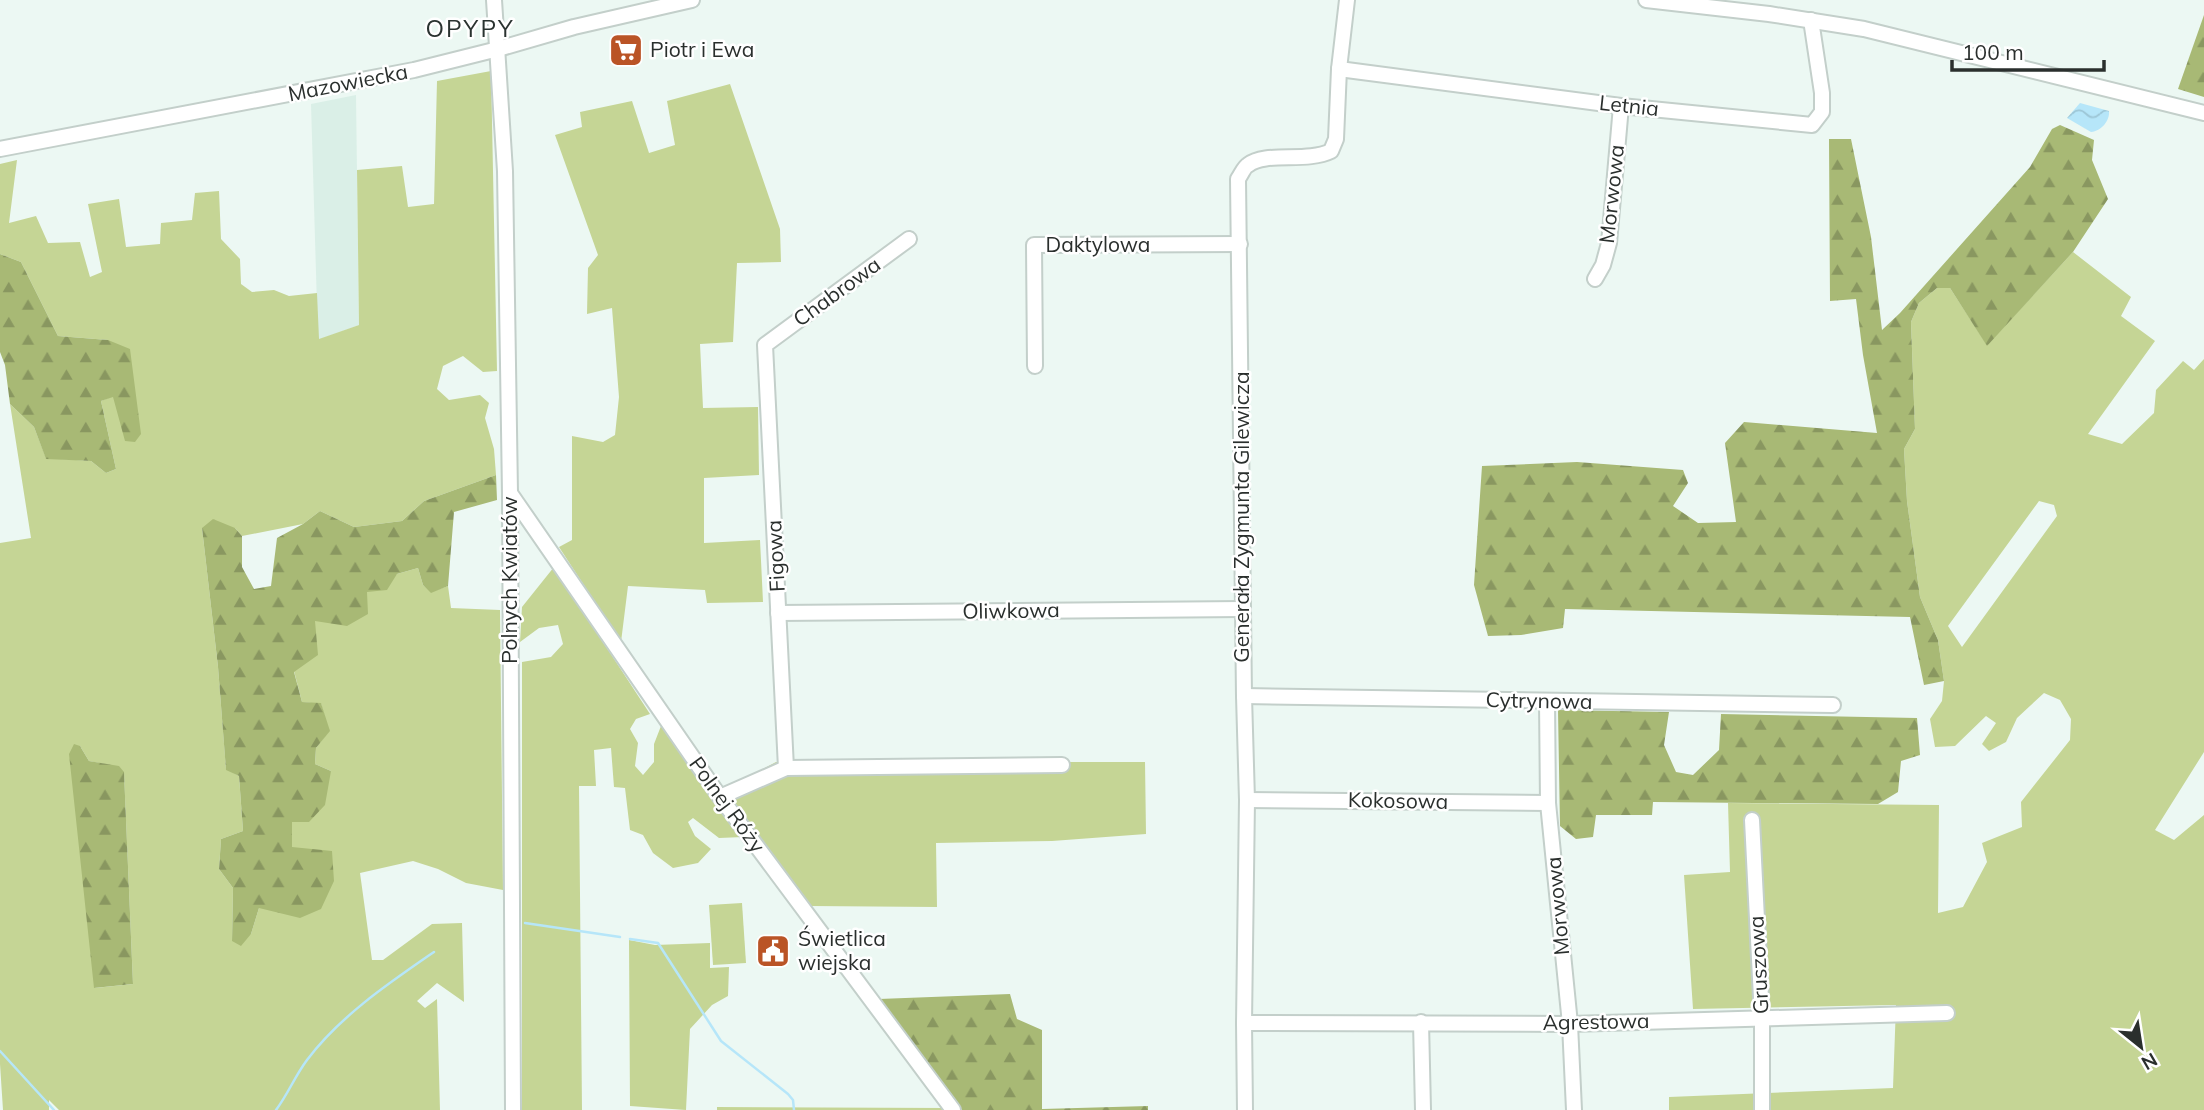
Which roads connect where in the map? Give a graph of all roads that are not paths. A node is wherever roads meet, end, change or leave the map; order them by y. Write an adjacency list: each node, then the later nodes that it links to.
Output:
1 (494, 0): 7 (street, Polnych Kwiatów)
2 (692, 0): 7 (street, Mazowiecka)
3 (1347, 0): 8 (street, Generała Zygmunta Gilewicza)
4 (1646, 0): 5 (street)
5 (1696, 3): 6 (street)
6 (1811, 20): 9 (street, Letnia); 10 (street)
7 (498, 49): 11 (street, Mazowiecka); 17 (street, Polnych Kwiatów)
8 (1339, 69): 9 (street, Letnia); 13 (street, Generała Zygmunta Gilewicza)
9 (1621, 106): 14 (street, Morwowa)
10 (2204, 113)
11 (0, 149)
12 (909, 239): 15 (street, Chabrowa)
13 (1240, 244): 16 (street, Daktylowa); 18 (street, Generała Zygmunta Gilewicza)
14 (1595, 278)
15 (765, 345): 19 (street, Figowa)
16 (1035, 366)
17 (510, 493): 25 (street, Polnej Róży); 34 (street, Polnych Kwiatów)
18 (1243, 608): 19 (street, Oliwkowa); 20 (street, Generała Zygmunta Gilewicza)
19 (778, 613): 24 (street, Figowa)
20 (1244, 696): 21 (street, Cytrynowa); 26 (street, Generała Zygmunta Gilewicza)
21 (1546, 701): 22 (street, Cytrynowa); 27 (street, Morwowa)
22 (1833, 705)
23 (1062, 765): 24 (street)
24 (786, 768): 25 (street)
25 (720, 797): 35 (street, Polnej Róży)
26 (1247, 800): 27 (street, Kokosowa); 32 (street, Generała Zygmunta Gilewicza)
27 (1548, 803): 33 (street, Morwowa)
28 (1752, 820): 30 (street, Gruszowa)
29 (1947, 1013): 30 (street, Agrestowa)
30 (1762, 1018): 33 (street, Agrestowa); 39 (street, Gruszowa)
31 (1421, 1022): 32 (street, Agrestowa); 33 (street, Agrestowa); 37 (street)
32 (1244, 1023): 36 (street, Generała Zygmunta Gilewicza)
33 (1570, 1024): 38 (street, Morwowa)
34 (513, 1110)
35 (953, 1110)
36 (1245, 1110)
37 (1423, 1110)
38 (1574, 1110)
39 (1762, 1110)

